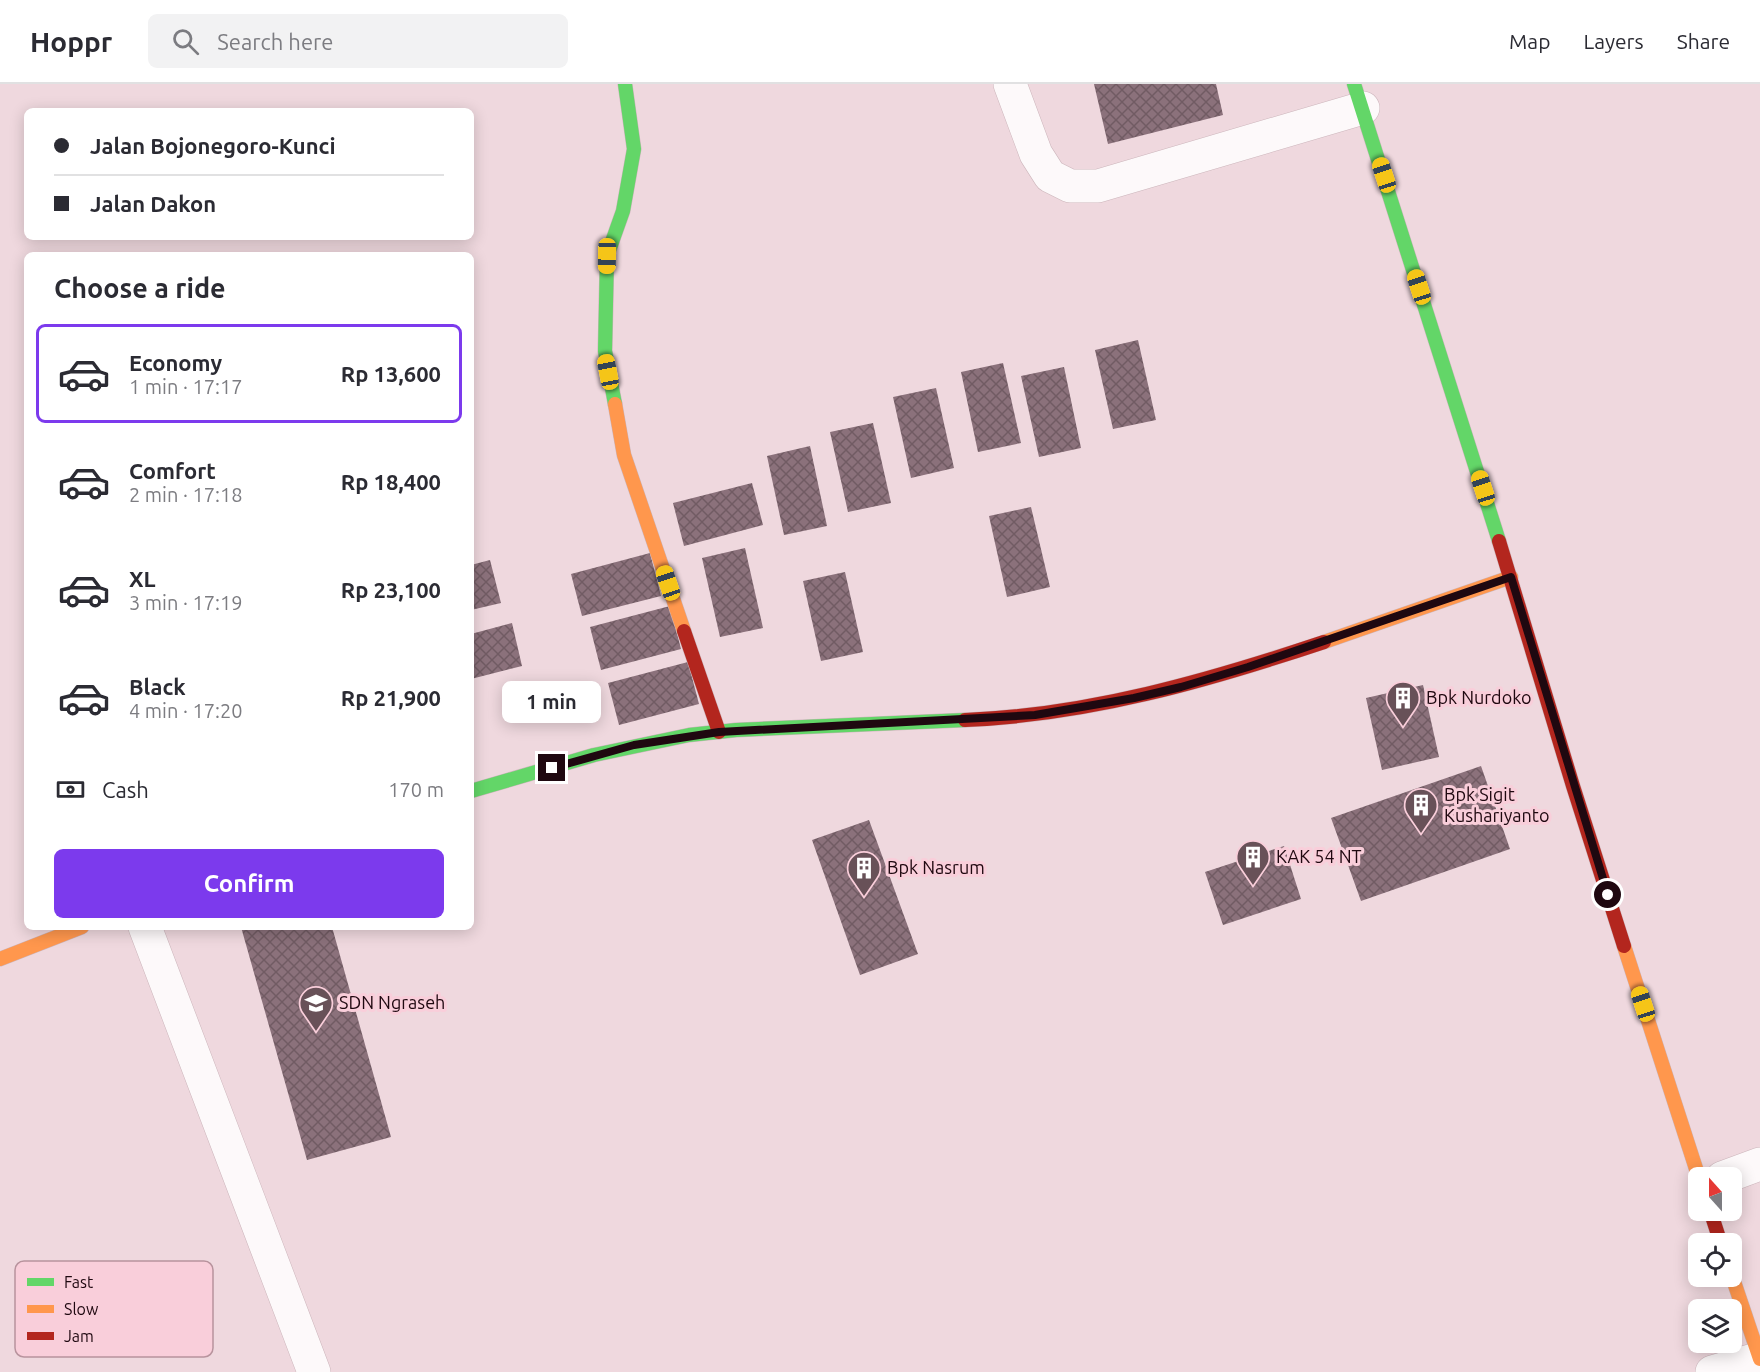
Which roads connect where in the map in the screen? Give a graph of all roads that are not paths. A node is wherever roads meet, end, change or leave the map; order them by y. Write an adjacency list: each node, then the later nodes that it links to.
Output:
1 (625, 84): 5 (street)
2 (1010, 84): 3 (street)
3 (1358, 96): 4 (street)
4 (1511, 577): 5 (street); 11 (street)
5 (719, 732): 6 (street)
6 (474, 790)
7 (75, 930): 9 (street)
8 (146, 930): 15 (street)
9 (0, 960)
10 (1760, 1164): 12 (street)
11 (1695, 1167)
12 (1742, 1171)
13 (1736, 1287): 14 (street)
14 (1760, 1358): 16 (street)
15 (314, 1372)
16 (1712, 1372)

